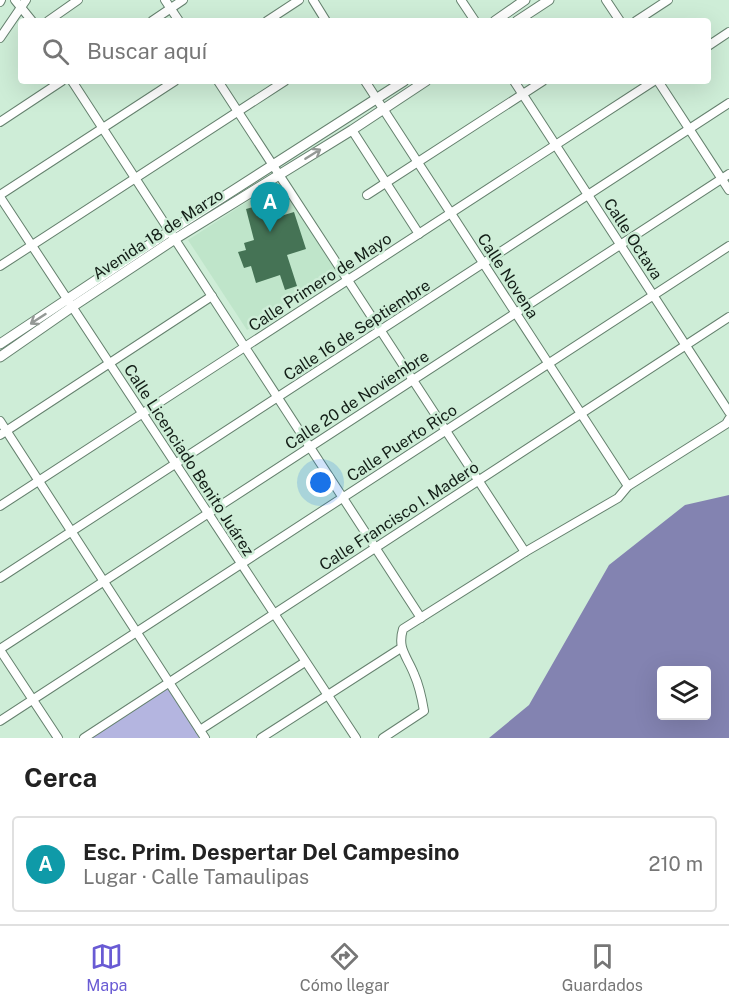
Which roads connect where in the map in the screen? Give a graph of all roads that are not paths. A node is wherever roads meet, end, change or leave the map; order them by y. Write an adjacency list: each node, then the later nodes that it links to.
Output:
1 (15, 0): 12 (street)
2 (78, 0): 15 (street)
3 (165, 0): 13 (street)
4 (183, 0): 13 (street)
5 (299, 0): 18 (street)
6 (313, 0): 19 (street)
7 (461, 0): 20 (street)
8 (525, 0): 21 (street)
9 (549, 0): 22 (street)
10 (606, 0): 23 (street)
11 (668, 0): 24 (street)
12 (23, 4): 14 (street); 26 (street)
13 (171, 9): 16 (street); 17 (street)
14 (30, 18)
15 (52, 18)
16 (157, 18)
17 (177, 18)
18 (272, 18)
19 (324, 18)
20 (473, 18)
21 (499, 18)
22 (522, 18)
23 (618, 18)
24 (641, 18)
25 (729, 32): 27 (street)
26 (0, 38)
27 (711, 44)
28 (57, 84): 45 (street)
29 (74, 84): 46 (street)
30 (170, 84): 46 (street)
31 (220, 84): 44 (street)
32 (280, 84): 44 (street)
33 (367, 84): 41 (street, Calle Novena)
34 (400, 84): 41 (street, Avenida 18 de Marzo)
35 (421, 84): 43 (street, Avenida 18 de Marzo)
36 (515, 84): 40 (street, Calle Octava)
37 (538, 84): 40 (street)
38 (651, 84): 49 (street, Calle Primero de Mayo)
39 (658, 84): 47 (street)
40 (522, 94): 49 (street, Calle Octava); 50 (street)
41 (377, 99): 43 (street, Calle Novena); 51 (street, Avenida 18 de Marzo)
42 (729, 103): 47 (street, Calle 16 de Septiembre)
43 (383, 108): 48 (street, Avenida 18 de Marzo); 50 (street, Calle Novena)
44 (238, 112): 51 (street); 54 (street)
45 (0, 122)
46 (103, 128): 54 (street); 59 (street)
47 (689, 129): 53 (street); 58 (street, Calle 16 de Septiembre)
48 (352, 130): 52 (street, Avenida 18 de Marzo, one-way to 48); 55 (street)
49 (555, 145): 58 (street, Calle Octava); 60 (street, Calle Primero de Mayo)
50 (418, 162): 55 (street); 60 (street, Calle Novena)
51 (272, 164): 52 (street); 61 (street, Avenida 18 de Marzo)
52 (279, 175): 63 (street, Avenida 18 de Marzo); 69 (street)
53 (725, 177): 56 (street); 64 (street, Calle 20 de Noviembre)
54 (136, 178): 61 (street); 65 (street)
55 (387, 183): 57 (street); 62 (street)
56 (729, 190)
57 (367, 195)
58 (588, 195): 64 (street, Calle Octava); 67 (street, Calle 16 de Septiembre)
59 (0, 196): 65 (street, Calle Licenciado Benito Juárez)
60 (451, 213): 62 (street, Calle Primero de Mayo); 67 (street, Calle Novena)
61 (170, 231): 63 (street); 72 (street, Avenida 18 de Marzo)
62 (419, 234): 69 (street, Calle Primero de Mayo)
63 (176, 239): 70 (street); 72 (street, Avenida 18 de Marzo)
64 (620, 245): 71 (street, Calle Octava); 73 (street, Calle 20 de Noviembre)
65 (32, 246): 68 (street); 72 (street, Calle Licenciado Benito Juárez)
66 (729, 246): 71 (street, Calle Puerto Rico)
67 (484, 263): 73 (street, Calle Novena); 75 (street, Calle 16 de Septiembre)
68 (0, 266)
69 (348, 280): 75 (street); 78 (street, Calle Primero de Mayo)
70 (213, 296): 78 (street); 80 (street)
71 (653, 296): 77 (street, Calle Octava); 81 (street, Calle Puerto Rico)
72 (70, 303): 76 (street, Avenida 18 de Marzo, one-way to 76); 79 (street, Avenida 18 de Marzo); 80 (street, Calle Licenciado Benito Juárez)
73 (516, 313): 81 (street, Calle Novena); 82 (street, Calle 20 de Noviembre)
74 (729, 317): 77 (street, Calle Francisco I. Madero)
75 (381, 330): 82 (street); 83 (street, Calle 16 de Septiembre)
76 (0, 344)
77 (686, 345): 84 (street, Calle Octava); 87 (street, Calle Francisco I. Madero)
78 (245, 347): 83 (street); 86 (street, Calle Primero de Mayo)
79 (0, 357)
80 (110, 363): 86 (street, Calle Licenciado Benito Juárez); 91 (street)
81 (549, 364): 87 (street, Calle Novena); 90 (street, Calle Puerto Rico)
82 (413, 380): 90 (street); 92 (street, Calle 20 de Noviembre)
83 (278, 397): 92 (street); 93 (street, Calle 16 de Septiembre)
84 (725, 398): 85 (street, Calle Octava)
85 (729, 412)
86 (142, 414): 93 (street, Calle Licenciado Benito Juárez); 94 (street, Calle Primero de Mayo)
87 (581, 414): 95 (street, Calle Francisco I. Madero); 96 (street, Calle Novena)
88 (729, 419): 96 (street)
89 (0, 422): 91 (street)
90 (446, 431): 95 (street); 97 (street, Calle Puerto Rico)
91 (3, 433): 94 (street)
92 (310, 447): 97 (street); 99 (street, Calle 20 de Noviembre)
93 (176, 464): 99 (street, Calle Licenciado Benito Juárez); 100 (street, Calle 16 de Septiembre)
94 (39, 481): 98 (street, Calle Primero de Mayo); 100 (street)
95 (479, 481): 101 (street, Calle Francisco I. Madero); 102 (street)
96 (628, 486): 102 (street)
97 (343, 498): 101 (street); 103 (street, Calle Puerto Rico)
98 (0, 506)
99 (208, 513): 103 (street, Calle Licenciado Benito Juárez); 105 (street, Calle 20 de Noviembre)
100 (72, 532): 104 (street, Calle 16 de Septiembre); 105 (street)
101 (376, 548): 106 (street, Calle Francisco I. Madero); 107 (street)
102 (525, 552): 107 (street)
103 (241, 564): 106 (street, Calle Licenciado Benito Juárez); 108 (street, Calle Puerto Rico)
104 (0, 578)
105 (104, 581): 108 (street); 110 (street, Calle 20 de Noviembre)
106 (274, 614): 111 (street, Calle Licenciado Benito Juárez); 112 (street, Calle Francisco I. Madero)
107 (421, 618): 109 (street)
108 (137, 632): 112 (street); 114 (street, Calle Puerto Rico)
109 (401, 648): 113 (street); 117 (street)
110 (0, 650): 114 (street)
111 (306, 662): 113 (street, Calle Licenciado Benito Juárez); 116 (street)
112 (169, 682): 116 (street); 119 (street, Calle Francisco I. Madero)
113 (327, 694): 121 (street); 122 (street, Calle Licenciado Benito Juárez)
114 (33, 700): 115 (street, Calle Puerto Rico); 118 (street)
115 (0, 721)
116 (200, 730): 120 (street)
117 (386, 737)
118 (58, 738)
119 (84, 738)
120 (206, 738)
121 (261, 738)
122 (356, 738)

